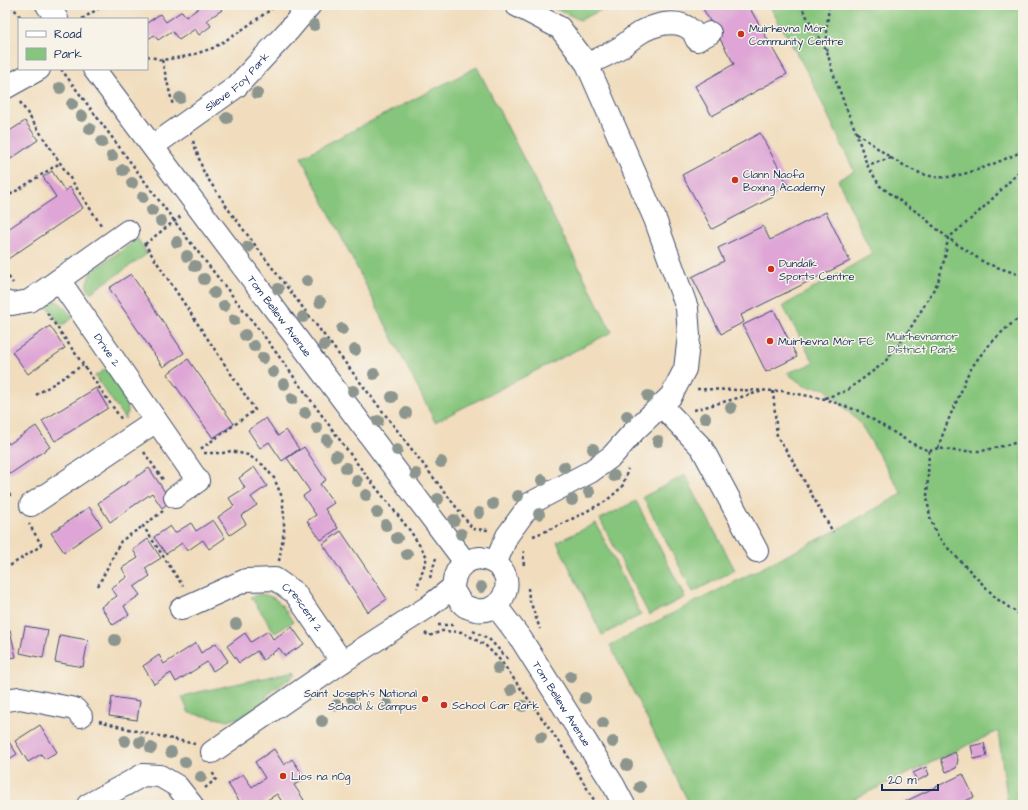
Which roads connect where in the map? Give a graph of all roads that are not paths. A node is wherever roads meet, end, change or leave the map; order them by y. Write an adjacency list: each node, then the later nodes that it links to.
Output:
1 (47, 5): 4 (street)
2 (310, 5): 10 (street, Slieve Foy Park)
3 (516, 5): 6 (street)
4 (56, 18)
5 (710, 33): 6 (street)
6 (587, 64): 14 (street)
7 (37, 70): 9 (street)
8 (95, 70): 10 (street, Tom Bellew Avenue)
9 (7, 87)
10 (153, 146): 19 (street, Tom Bellew Avenue)
11 (120, 236): 12 (street)
12 (59, 280): 13 (street); 15 (street, Drive 2)
13 (5, 302)
14 (668, 406): 18 (street); 20 (street)
15 (156, 420): 16 (street, Drive 2); 17 (street)
16 (175, 497)
17 (23, 508)
18 (757, 551)
19 (465, 562): 20 (street); 21 (street)
20 (496, 562): 23 (street)
21 (452, 588): 23 (street); 24 (street)
22 (187, 606): 24 (street, Crescent 2)
23 (496, 606): 30 (street, Tom Bellew Avenue)
24 (342, 662): 27 (street)
25 (5, 700): 26 (street)
26 (81, 716)
27 (203, 748)
28 (190, 803): 29 (street)
29 (88, 805)
30 (624, 805)

